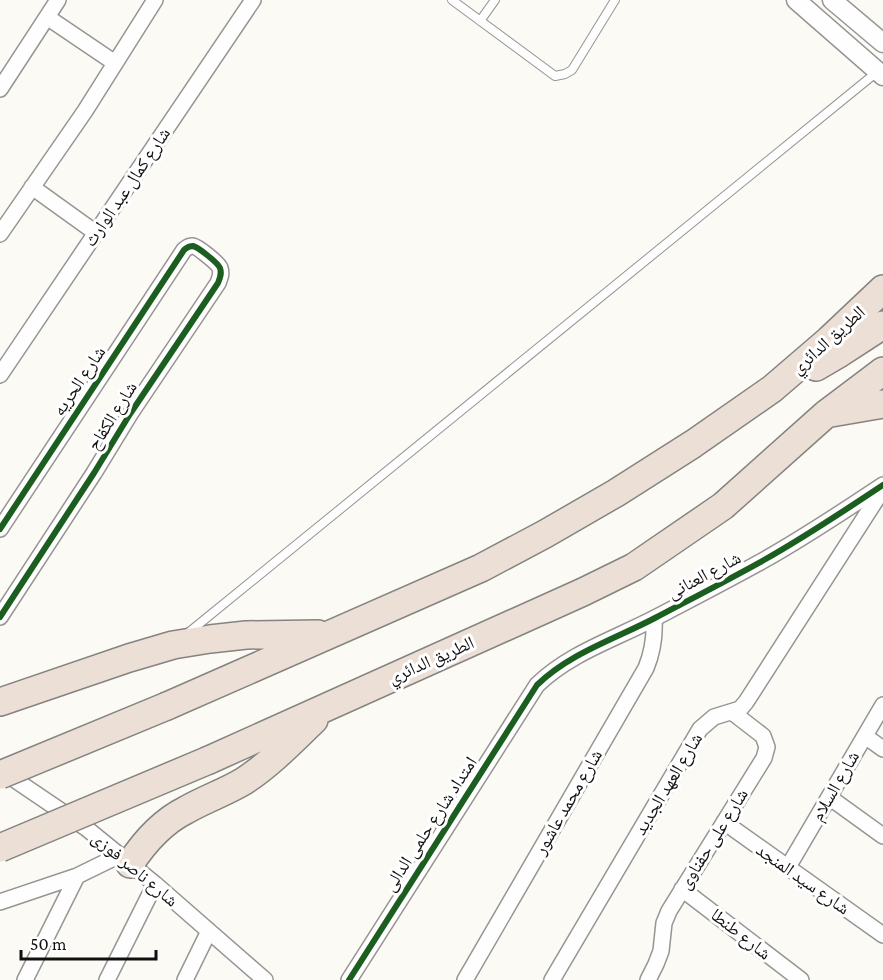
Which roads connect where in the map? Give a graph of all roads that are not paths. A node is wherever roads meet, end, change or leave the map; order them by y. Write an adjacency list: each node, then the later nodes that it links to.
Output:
1 (58, 0): 9 (street)
2 (155, 0): 12 (street)
3 (253, 0): 16 (street, شارع كمال عبد الوارث)
4 (452, 0): 10 (lane)
5 (495, 0): 10 (lane)
6 (615, 0): 10 (lane)
7 (796, 0): 13 (street)
8 (832, 0): 11 (street)
9 (47, 17): 12 (street); 14 (street)
10 (480, 21)
11 (883, 43)
12 (115, 63): 15 (street)
13 (880, 74): 32 (lane)
14 (2, 80)
15 (32, 187): 16 (street); 17 (street)
16 (96, 233): 22 (street, شارع كمال عبد الوارث)
17 (0, 234)
18 (184, 250): 28 (street, شارع الحريه); 29 (street, شارع الكفاح)
19 (883, 289): 23 (highway, الطريق الدائري)
20 (883, 325): 23 (highway, الطريق الدائري)
21 (883, 371): 25 (highway, الطريق الدائري)
22 (0, 375)
23 (772, 389): 31 (highway, الطريق الدائري)
24 (883, 404): 25 (highway)
25 (826, 414): 35 (highway, الطريق الدائري)
26 (883, 485): 30 (street, شارع العنانى)
27 (883, 489): 37 (street, شارع العهد الجديد)
28 (0, 529)
29 (0, 617)
30 (654, 619): 33 (street, شارع العنانى); 60 (street, شارع محمد عاشور)
31 (331, 633): 32 (highway); 41 (highway, الطريق الدائري, bridge)
32 (173, 645): 34 (highway)
33 (537, 685): 59 (street, امتداد شارع حلمى الدالى)
34 (0, 702)
35 (331, 705): 45 (highway, الطريق الدائري, bridge); 46 (highway)
36 (883, 705): 38 (street, شارع السلام)
37 (732, 712): 43 (street, شارع على حفناوى); 61 (street, شارع العهد الجديد)
38 (865, 736): 39 (street); 42 (street, شارع السلام)
39 (883, 749)
40 (0, 769): 46 (street, شارع ناصر فوزى)
41 (0, 775)
42 (829, 797): 44 (street); 47 (street, شارع السلام)
43 (724, 822): 47 (street, شارع سيد المنجد); 50 (street, شارع على حفناوى)
44 (883, 836)
45 (0, 848)
46 (125, 859): 48 (street); 49 (street, شارع ناصر فوزى)
47 (788, 867): 53 (street, شارع سيد المنجد)
48 (77, 876): 51 (street); 55 (street)
49 (155, 884): 52 (street, شارع ناصر فوزى); 56 (street)
50 (682, 889): 62 (street, شارع على حفناوى); 63 (street, شارع طنطا)
51 (0, 902)
52 (209, 931): 54 (street, شارع ناصر فوزى); 57 (street)
53 (883, 935)
54 (248, 974): 58 (street, شارع ناصر فوزى)
55 (26, 980)
56 (107, 980)
57 (185, 980)
58 (265, 980)
59 (349, 980)
60 (465, 980)
61 (552, 980)
62 (648, 980)
63 (801, 980)

